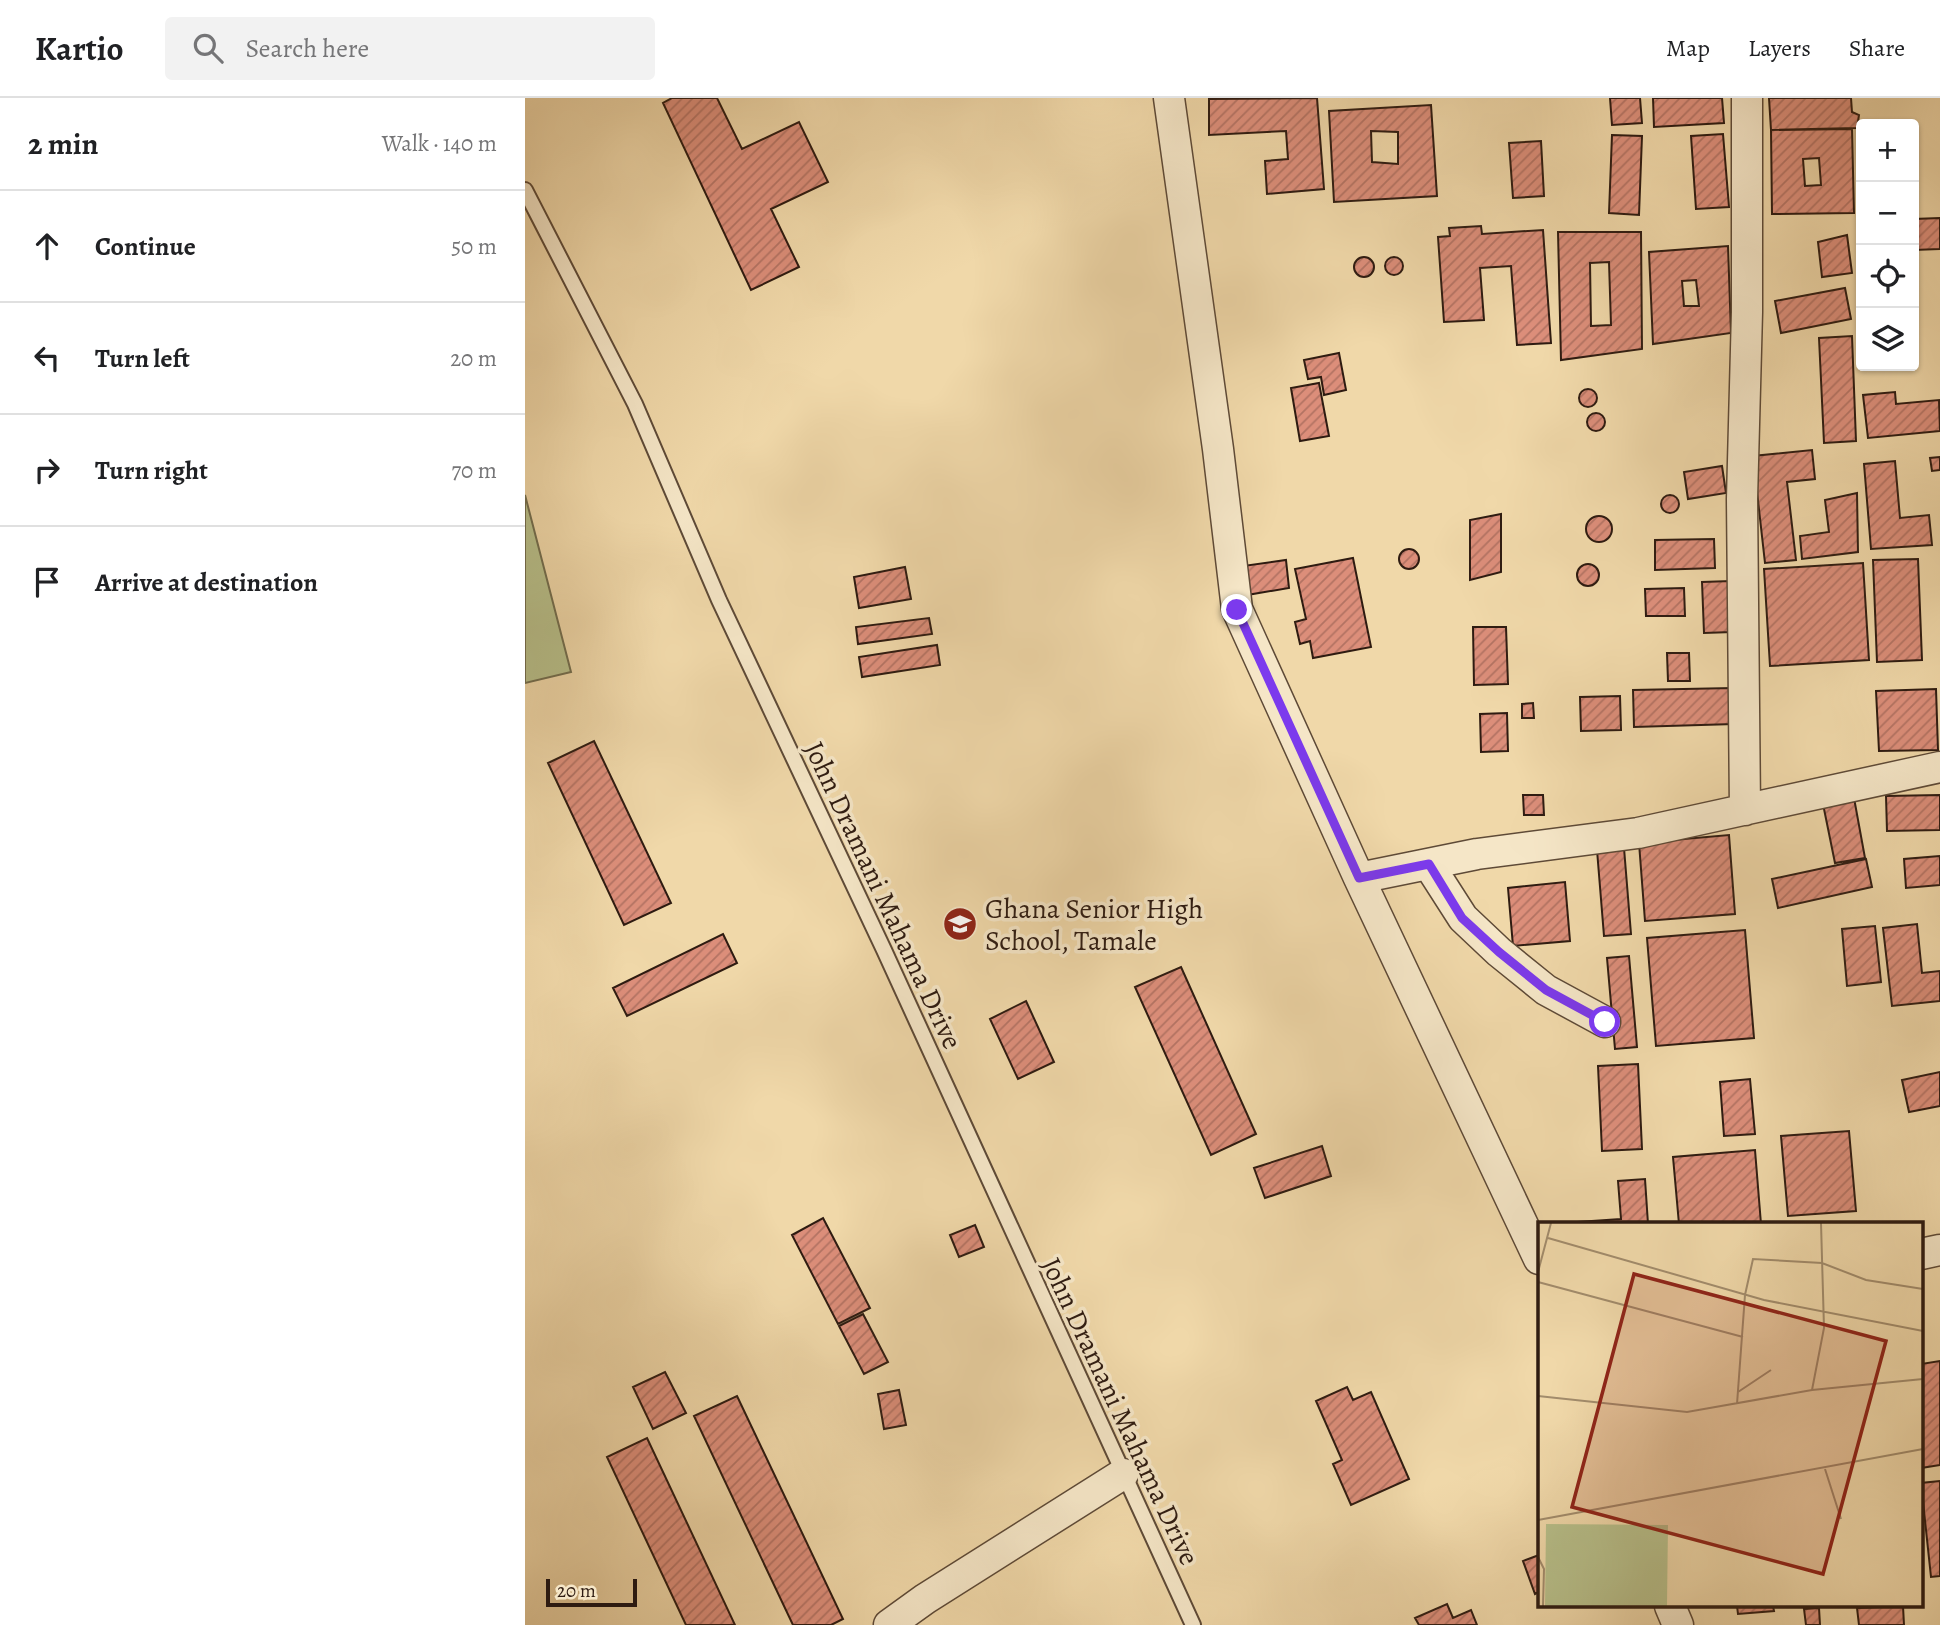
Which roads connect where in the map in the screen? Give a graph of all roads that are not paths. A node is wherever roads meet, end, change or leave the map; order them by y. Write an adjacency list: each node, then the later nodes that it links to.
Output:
1 (1169, 98): 7 (street)
2 (1747, 98): 5 (street)
3 (525, 190): 10 (lane, John Dramani Mahama Drive)
4 (1940, 767): 5 (street)
5 (1745, 810): 6 (street)
6 (1429, 864): 7 (street); 8 (street)
7 (1359, 878): 9 (street)
8 (1605, 1022)
9 (1538, 1257)
10 (1123, 1474): 12 (street); 13 (lane, John Dramani Mahama Drive)
11 (1671, 1608): 14 (street)
12 (890, 1625)
13 (1193, 1625)
14 (1678, 1625)

